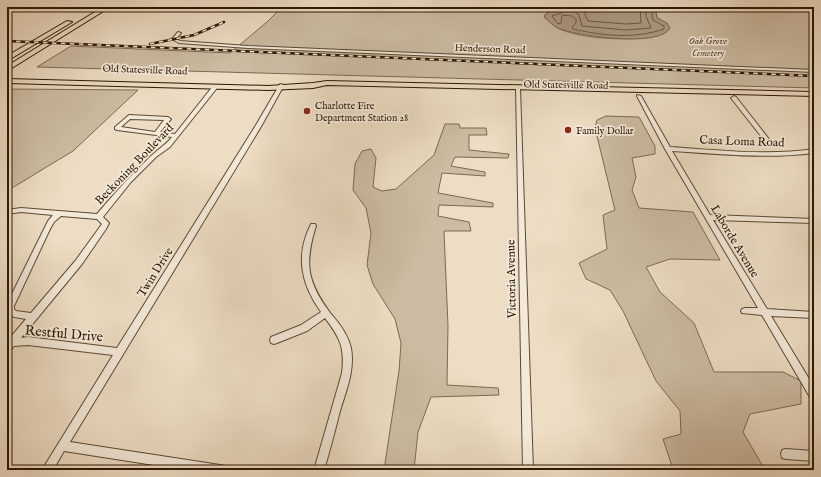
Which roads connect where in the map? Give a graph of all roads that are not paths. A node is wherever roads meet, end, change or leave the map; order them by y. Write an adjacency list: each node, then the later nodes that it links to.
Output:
1 (94, 7): 3 (main road)
2 (107, 7): 7 (main road)
3 (82, 14)
4 (75, 18): 6 (main road)
5 (179, 33): 8 (street, Henderson Road)
6 (7, 59)
7 (7, 69)
8 (814, 71)
9 (7, 75): 11 (main road, Old Statesville Road)
10 (7, 81): 12 (main road, Old Statesville Road)
11 (282, 85): 12 (main road, Old Statesville Road); 13 (main road, Old Statesville Road); 36 (street, Twin Drive)
12 (216, 87): 19 (street, Beckoning Boulevard)
13 (518, 90): 14 (main road, Old Statesville Road); 15 (main road, Old Statesville Road); 44 (street, Victoria Avenue)
14 (814, 94)
15 (639, 96): 16 (main road, Old Statesville Road); 21 (street, Laborde Avenue)
16 (734, 98): 17 (main road, Old Statesville Road); 20 (street)
17 (814, 100)
18 (156, 134): 18 (street); 19 (street)
19 (176, 136): 25 (street, Beckoning Boulevard)
20 (770, 144)
21 (668, 149): 22 (street, Casa Loma Road); 26 (street, Laborde Avenue)
22 (814, 151)
23 (7, 212): 24 (street)
24 (59, 214): 25 (street); 33 (street)
25 (99, 217): 33 (street, Beckoning Boulevard)
26 (708, 217): 27 (street); 30 (street, Laborde Avenue)
27 (814, 221)
28 (313, 226): 31 (street)
29 (745, 311): 30 (street)
30 (764, 312): 32 (street); 37 (street, Laborde Avenue)
31 (326, 313): 34 (street); 43 (street)
32 (814, 315)
33 (32, 317): 35 (street, Beckoning Boulevard)
34 (274, 340)
35 (8, 345): 36 (street, Restful Drive)
36 (120, 352): 38 (street, Twin Drive)
37 (814, 396)
38 (62, 446): 41 (street, Twin Drive); 42 (street)
39 (786, 454): 40 (street)
40 (814, 456)
41 (47, 470)
42 (220, 470)
43 (319, 470)
44 (528, 470)

